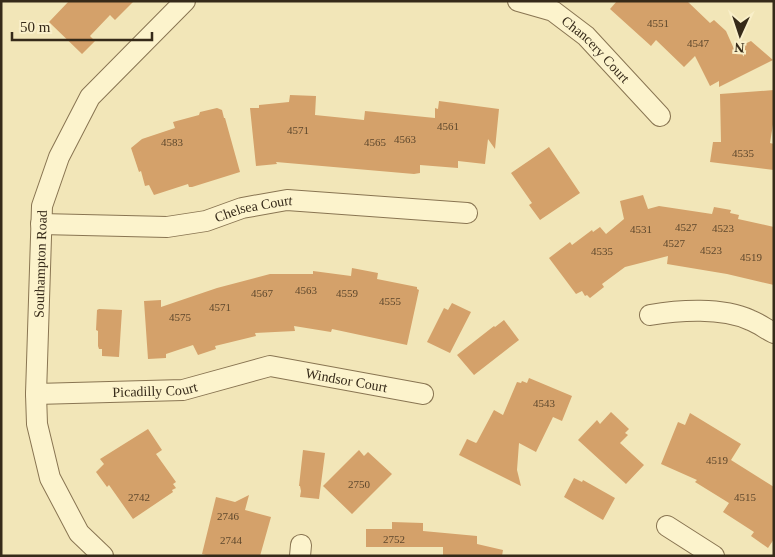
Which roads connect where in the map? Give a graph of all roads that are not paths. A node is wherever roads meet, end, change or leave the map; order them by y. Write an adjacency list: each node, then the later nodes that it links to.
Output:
1 (185, 1): 5 (street, Southampton Road)
2 (518, 1): 3 (street, Chancery Court)
3 (660, 116)
4 (467, 213): 5 (street, Chelsea Court)
5 (41, 224): 9 (street, Southampton Road)
6 (650, 315): 7 (street)
7 (774, 333)
8 (270, 366): 9 (street, Picadilly Court); 10 (street, Windsor Court)
9 (36, 394): 12 (street, Southampton Road)
10 (423, 394)
11 (667, 526): 13 (street)
12 (103, 556)
13 (714, 556)

